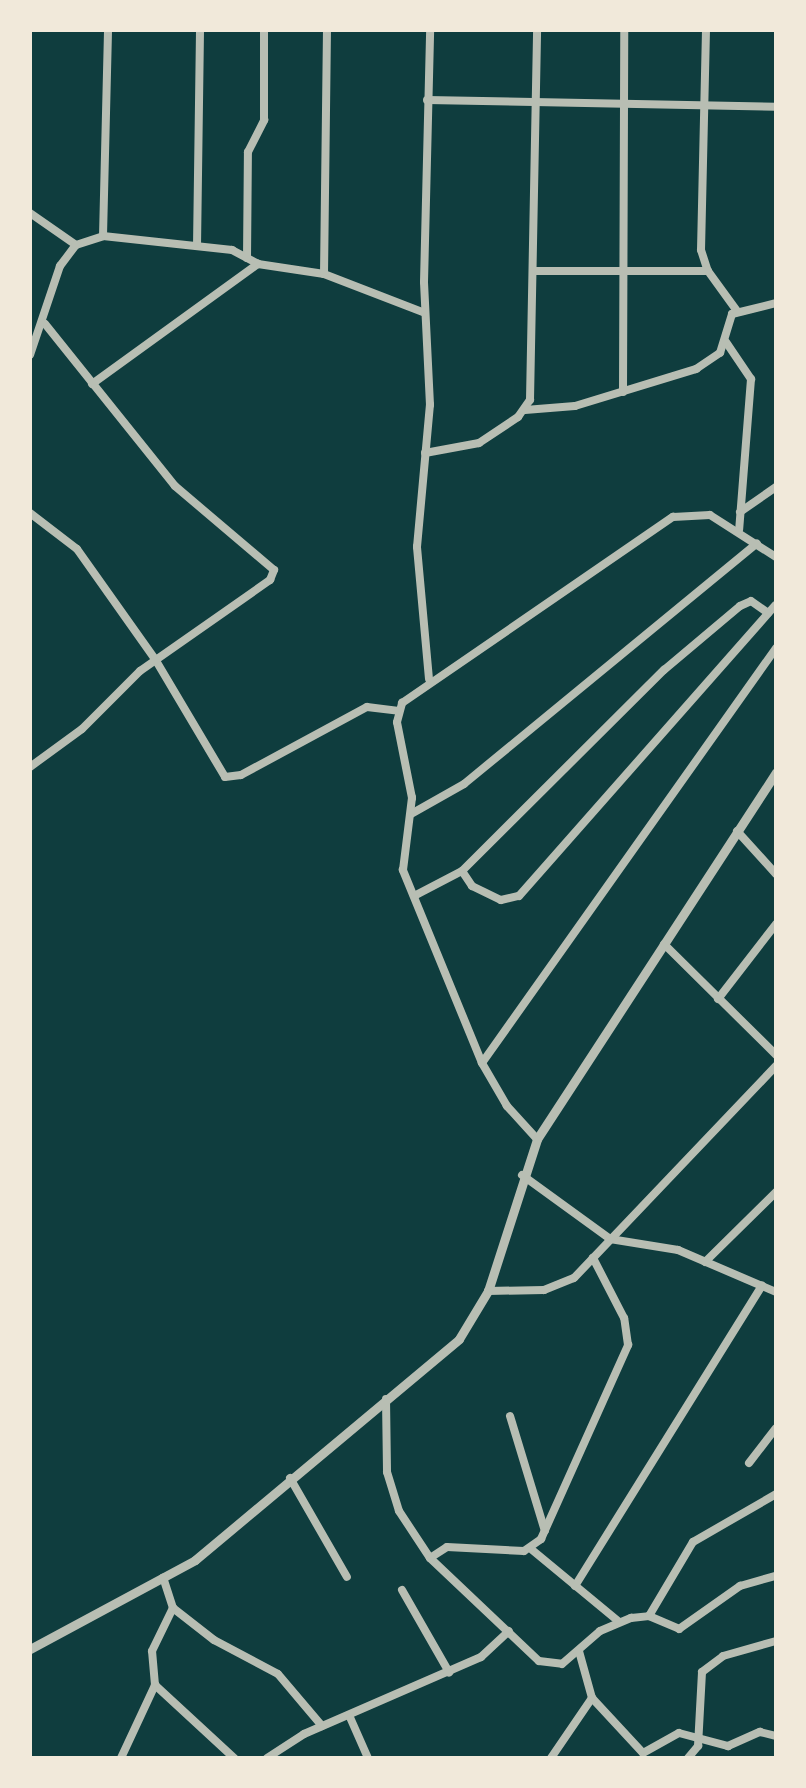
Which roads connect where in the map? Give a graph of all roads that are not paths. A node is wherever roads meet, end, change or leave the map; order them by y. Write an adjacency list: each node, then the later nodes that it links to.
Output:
1 (108, 30): 15 (street)
2 (200, 30): 17 (street)
3 (264, 30): 18 (street)
4 (327, 30): 23 (street)
5 (430, 30): 9 (street)
6 (537, 30): 10 (street)
7 (624, 30): 11 (street)
8 (706, 30): 12 (street)
9 (427, 100): 10 (street); 26 (street)
10 (536, 102): 11 (street); 20 (street)
11 (624, 104): 12 (street); 21 (street)
12 (704, 106): 13 (street); 22 (street)
13 (776, 107)
14 (30, 214): 16 (street)
15 (103, 236): 16 (street); 17 (street)
16 (76, 245): 27 (street)
17 (197, 246): 18 (street)
18 (248, 258): 19 (street)
19 (258, 264): 23 (street); 32 (street)
20 (533, 272): 21 (street); 34 (street)
21 (623, 272): 22 (street); 33 (street)
22 (708, 272): 25 (street)
23 (324, 274): 26 (street)
24 (776, 303): 25 (street)
25 (738, 311): 30 (street)
26 (424, 313): 35 (street)
27 (45, 324): 29 (street); 32 (street)
28 (30, 330): 29 (street)
29 (42, 334): 31 (street)
30 (726, 342): 33 (street); 38 (street)
31 (30, 355)
32 (92, 384): 45 (street)
33 (623, 392): 34 (street)
34 (526, 410): 35 (street)
35 (426, 453): 46 (street)
36 (776, 487): 38 (street)
37 (30, 512): 45 (street)
38 (740, 512): 39 (street)
39 (739, 530): 40 (street); 46 (street)
40 (756, 543): 41 (street); 50 (street)
41 (776, 556)
42 (776, 605): 43 (street)
43 (768, 613): 52 (street); 52 (street)
44 (776, 648): 59 (street)
45 (155, 659): 47 (street); 48 (street)
46 (429, 679): 47 (street)
47 (398, 711): 50 (street)
48 (30, 766)
49 (776, 772): 51 (street)
50 (412, 814): 54 (street)
51 (737, 832): 53 (street); 56 (street)
52 (462, 871): 54 (street)
53 (776, 874)
54 (414, 896): 59 (street)
55 (776, 924): 57 (street)
56 (664, 944): 57 (street); 61 (street)
57 (718, 1000): 58 (street)
58 (774, 1048)
59 (482, 1063): 61 (street)
60 (776, 1066): 64 (street)
61 (537, 1138): 62 (street)
62 (522, 1175): 64 (street); 68 (street)
63 (776, 1192): 66 (street)
64 (610, 1239): 65 (street); 66 (street)
65 (593, 1258): 68 (street); 76 (street)
66 (706, 1262): 67 (street)
67 (762, 1286): 69 (street); 82 (street)
68 (488, 1291): 70 (street)
69 (776, 1292)
70 (386, 1400): 74 (street); 78 (street)
71 (510, 1416): 76 (street)
72 (776, 1428): 73 (street)
73 (748, 1463)
74 (290, 1478): 79 (street); 80 (street)
75 (776, 1494): 86 (street)
76 (545, 1531): 77 (street)
77 (531, 1548): 78 (street); 82 (street)
78 (430, 1558): 88 (street)
79 (347, 1577)
80 (163, 1578): 85 (street); 90 (street)
81 (772, 1578): 84 (street); 86 (street)
82 (575, 1586): 87 (street)
83 (402, 1590): 92 (street)
84 (776, 1590)
85 (173, 1608): 93 (street); 96 (street)
86 (648, 1616): 87 (street)
87 (618, 1621): 91 (street)
88 (508, 1631): 91 (street); 92 (street)
89 (776, 1641): 98 (street)
90 (30, 1649)
91 (578, 1651): 94 (street)
92 (449, 1672): 95 (street)
93 (155, 1685): 100 (street); 101 (street)
94 (592, 1698): 99 (street); 104 (street)
95 (348, 1715): 96 (street); 103 (street)
96 (322, 1726): 102 (street)
97 (776, 1736): 98 (street)
98 (699, 1738): 99 (street); 106 (street)
99 (658, 1747): 105 (street)
100 (120, 1758)
101 (234, 1758)
102 (267, 1758)
103 (368, 1758)
104 (552, 1758)
105 (666, 1758)
106 (688, 1758)

